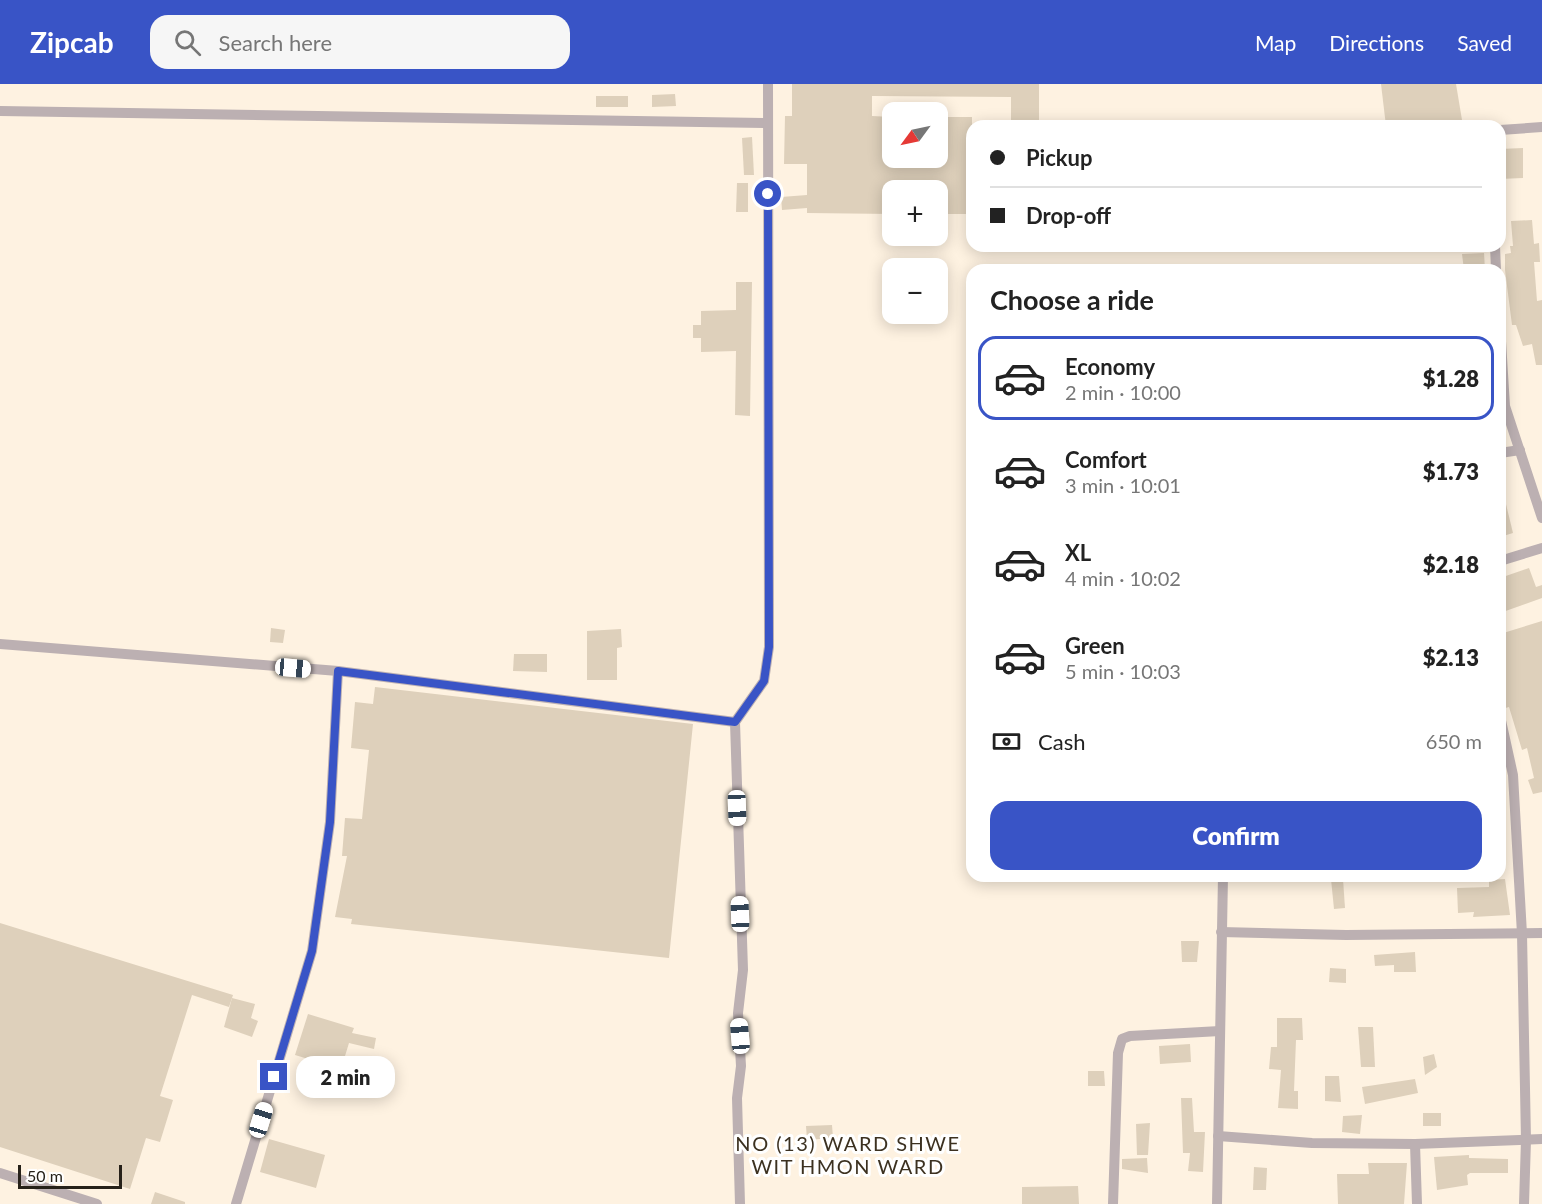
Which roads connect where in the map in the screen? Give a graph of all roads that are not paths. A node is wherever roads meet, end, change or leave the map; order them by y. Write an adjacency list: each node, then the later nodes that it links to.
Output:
1 (768, 84): 3 (street)
2 (0, 111): 3 (street)
3 (768, 123): 14 (street)
4 (1542, 127): 5 (street)
5 (1506, 130)
6 (1506, 409): 7 (street)
7 (1520, 450): 8 (street); 9 (street)
8 (1506, 452)
9 (1542, 518)
10 (1542, 548): 11 (street)
11 (1506, 559)
12 (0, 644): 13 (street)
13 (338, 671): 14 (street); 27 (street)
14 (735, 722): 28 (street)
15 (1506, 743): 19 (street)
16 (1223, 882): 17 (street)
17 (1221, 932): 19 (street); 20 (street)
18 (1542, 933): 19 (street)
19 (1522, 934): 23 (street)
20 (1220, 1031): 21 (street); 29 (street)
21 (1218, 1136): 24 (street); 30 (street)
22 (1542, 1139): 23 (street)
23 (1526, 1140): 24 (street); 32 (street)
24 (1415, 1144): 31 (street)
25 (0, 1173): 26 (street)
26 (97, 1204)
27 (236, 1204)
28 (740, 1204)
29 (1113, 1204)
30 (1217, 1204)
31 (1417, 1204)
32 (1524, 1204)

